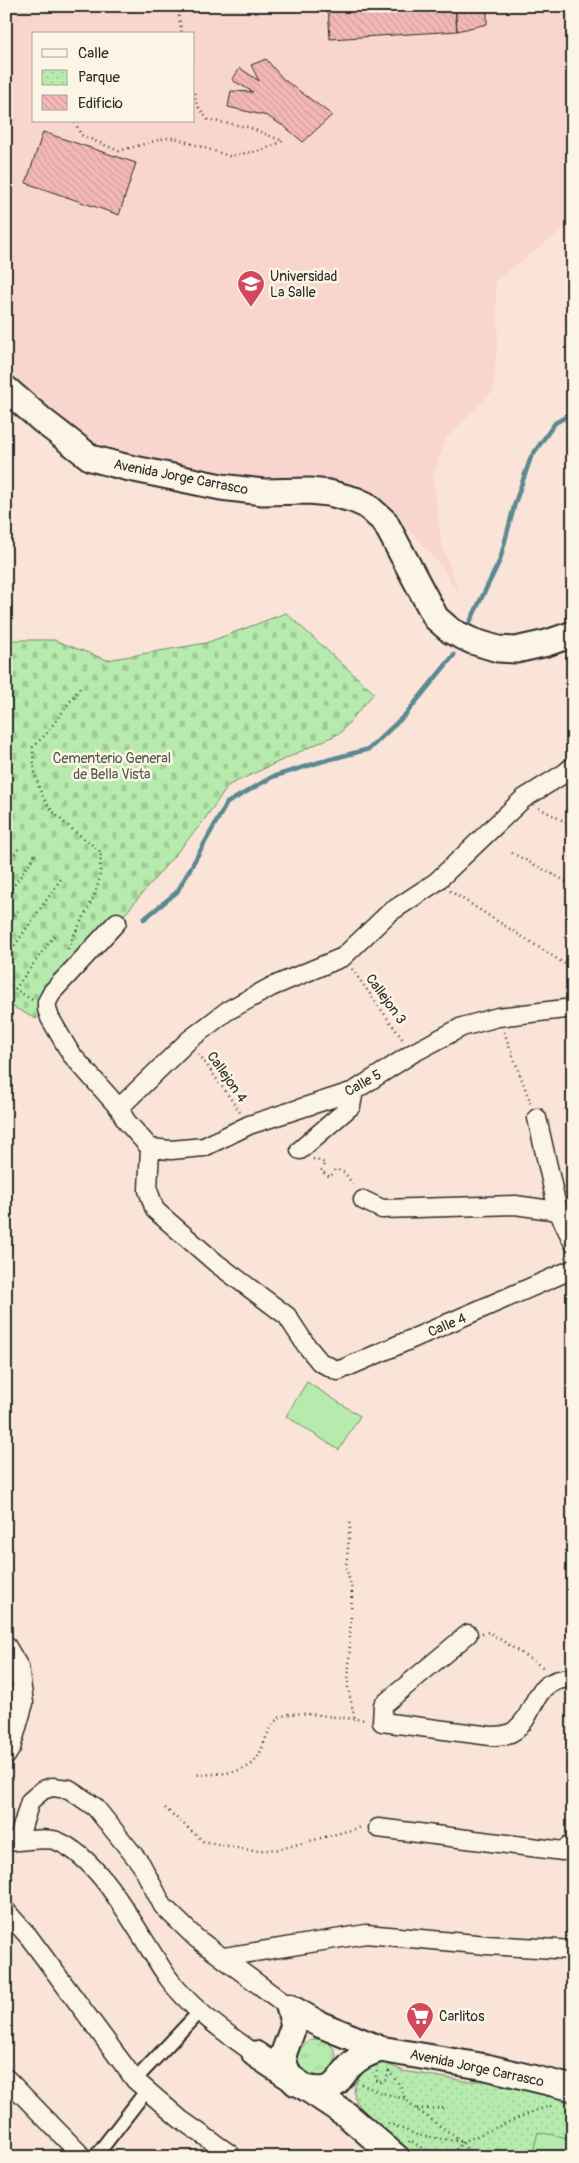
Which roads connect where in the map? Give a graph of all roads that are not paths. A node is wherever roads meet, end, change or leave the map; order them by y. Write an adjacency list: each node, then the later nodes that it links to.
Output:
1 (6, 389): 2 (main road, Avenida Jorge Carrasco)
2 (573, 634)
3 (573, 766): 7 (street)
4 (117, 922): 7 (street)
5 (573, 1008): 6 (street, Calle 5)
6 (354, 1091): 9 (street, Calle 5); 10 (street)
7 (119, 1108): 9 (street)
8 (537, 1118): 12 (street)
9 (150, 1148): 14 (street, Calle 4)
10 (300, 1150)
11 (363, 1200): 12 (street)
12 (558, 1212): 13 (street)
13 (573, 1242)
14 (573, 1269)
15 (468, 1634): 17 (street)
16 (6, 1644): 19 (street)
17 (573, 1678)
18 (6, 1694): 19 (street)
19 (24, 1703): 20 (street)
20 (8, 1750)
21 (378, 1828): 23 (street)
22 (12, 1842): 26 (street); 28 (street)
23 (573, 1843)
24 (6, 1911): 35 (street)
25 (573, 1950): 26 (street)
26 (224, 1957): 27 (street)
27 (289, 2007): 29 (main road, Avenida Jorge Carrasco); 30 (main road)
28 (200, 2011): 31 (street); 35 (street)
29 (329, 2028): 30 (main road); 32 (main road, Avenida Jorge Carrasco); 33 (main road)
30 (288, 2040): 31 (main road); 36 (main road)
31 (255, 2054): 36 (main road)
32 (384, 2060): 33 (main road); 37 (main road, Avenida Jorge Carrasco)
33 (350, 2074): 36 (main road); 38 (main road)
34 (6, 2078): 41 (street)
35 (140, 2085): 40 (street); 42 (street)
36 (301, 2086): 38 (main road)
37 (567, 2096)
38 (347, 2116): 39 (main road)
39 (401, 2153)
40 (231, 2156)
41 (82, 2157)
42 (95, 2157)

